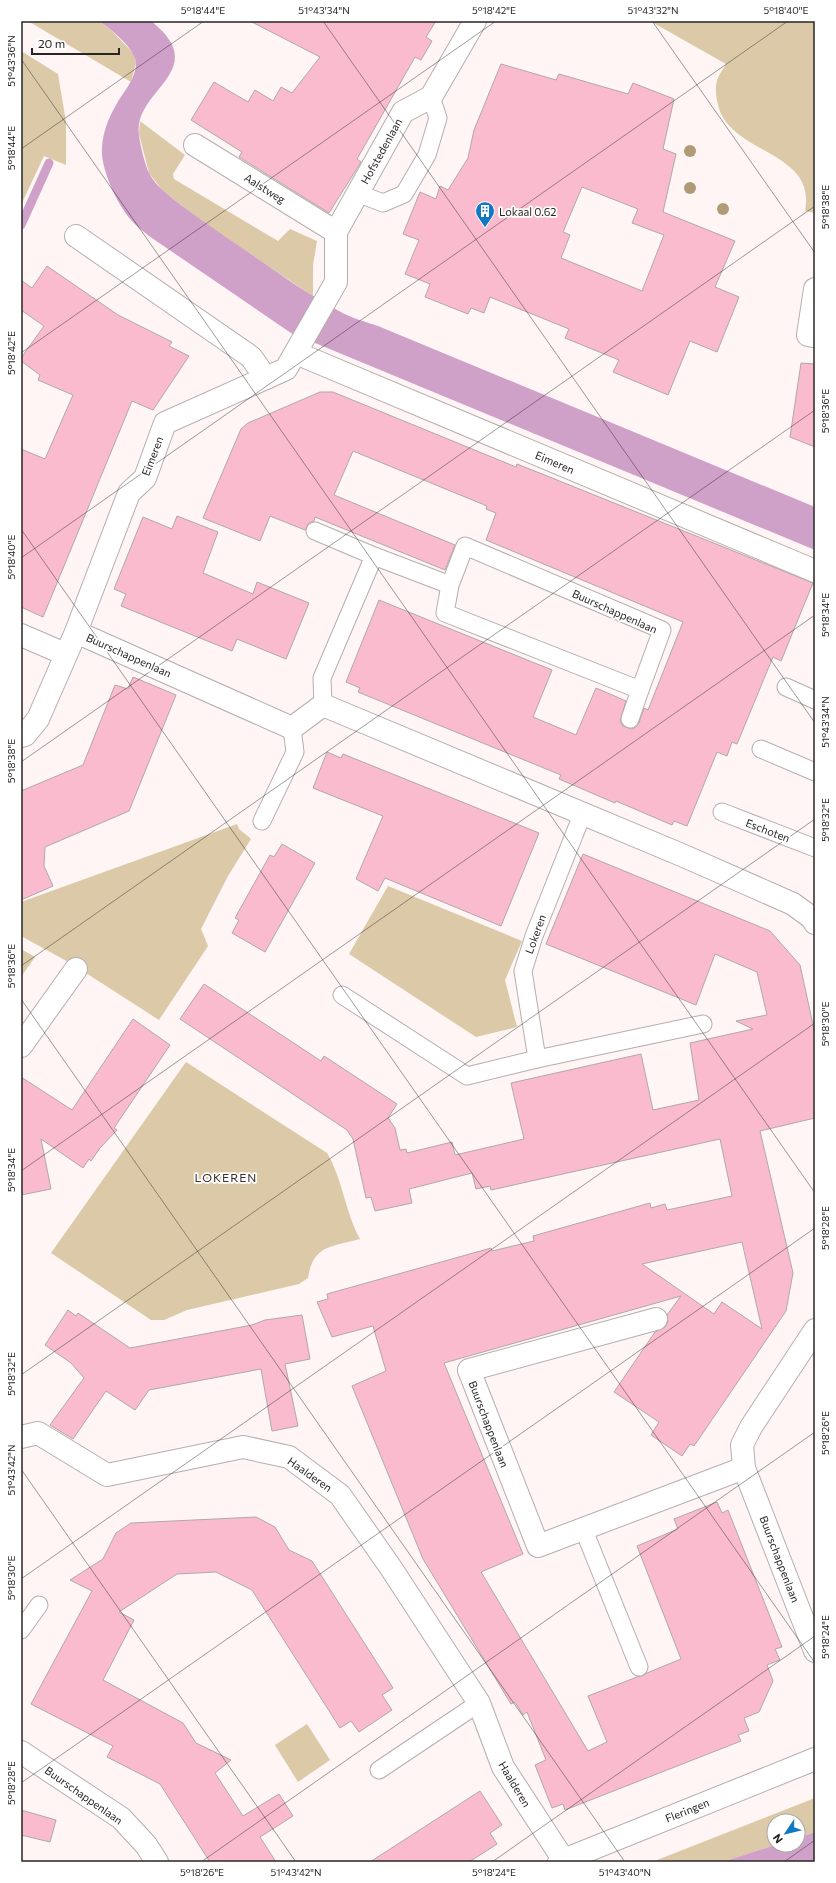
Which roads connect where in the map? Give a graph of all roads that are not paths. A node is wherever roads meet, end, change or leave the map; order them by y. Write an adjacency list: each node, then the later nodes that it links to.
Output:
1 (468, 24): 2 (street)
2 (431, 97): 4 (street, Hofstedenlaan); 4 (lane)
3 (195, 145): 5 (street, Aalstweg)
4 (357, 193): 5 (street, Hofstedenlaan)
5 (336, 232): 9 (street, Eimeren)
6 (76, 236): 10 (street)
7 (815, 289): 8 (street)
8 (815, 336)
9 (296, 353): 10 (street, Eimeren); 13 (street, Eimeren)
10 (266, 378): 15 (street, Eimeren)
11 (315, 531): 12 (lane)
12 (374, 556): 14 (lane); 21 (lane)
13 (815, 571)
14 (450, 586): 19 (lane, Buurschappenlaan); 19 (lane, Buurschappenlaan)
15 (76, 632): 17 (street, Buurschappenlaan); 23 (street, Buurschappenlaan)
16 (21, 635): 17 (street)
17 (65, 654): 24 (street, Buurschappenlaan)
18 (786, 687): 20 (lane)
19 (640, 690): 22 (lane)
20 (815, 700)
21 (323, 705): 23 (street); 28 (street)
22 (630, 719)
23 (292, 728): 29 (lane)
24 (21, 736)
25 (761, 749): 26 (lane)
26 (815, 772)
27 (722, 812): 30 (lane, Eschoten)
28 (582, 815): 31 (street); 36 (lane, Lokeren)
29 (262, 821)
30 (815, 848)
31 (814, 917)
32 (76, 969): 35 (street)
33 (342, 995): 36 (lane)
34 (703, 1024): 36 (lane)
35 (21, 1046)
36 (537, 1059)
37 (656, 1319): 41 (street, Buurschappenlaan)
38 (815, 1330): 40 (street, Buurschappenlaan)
39 (21, 1437): 46 (street, Haalderen)
40 (744, 1468): 41 (street, Buurschappenlaan); 44 (street, Buurschappenlaan)
41 (583, 1528): 45 (lane)
42 (39, 1605): 43 (lane)
43 (21, 1630)
44 (815, 1651)
45 (639, 1667)
46 (479, 1703): 49 (lane); 50 (street, Haalderen)
47 (21, 1752): 51 (street, Buurschappenlaan)
48 (815, 1759): 50 (street, Fleringen)
49 (379, 1770)
50 (561, 1861)
51 (157, 1862)

